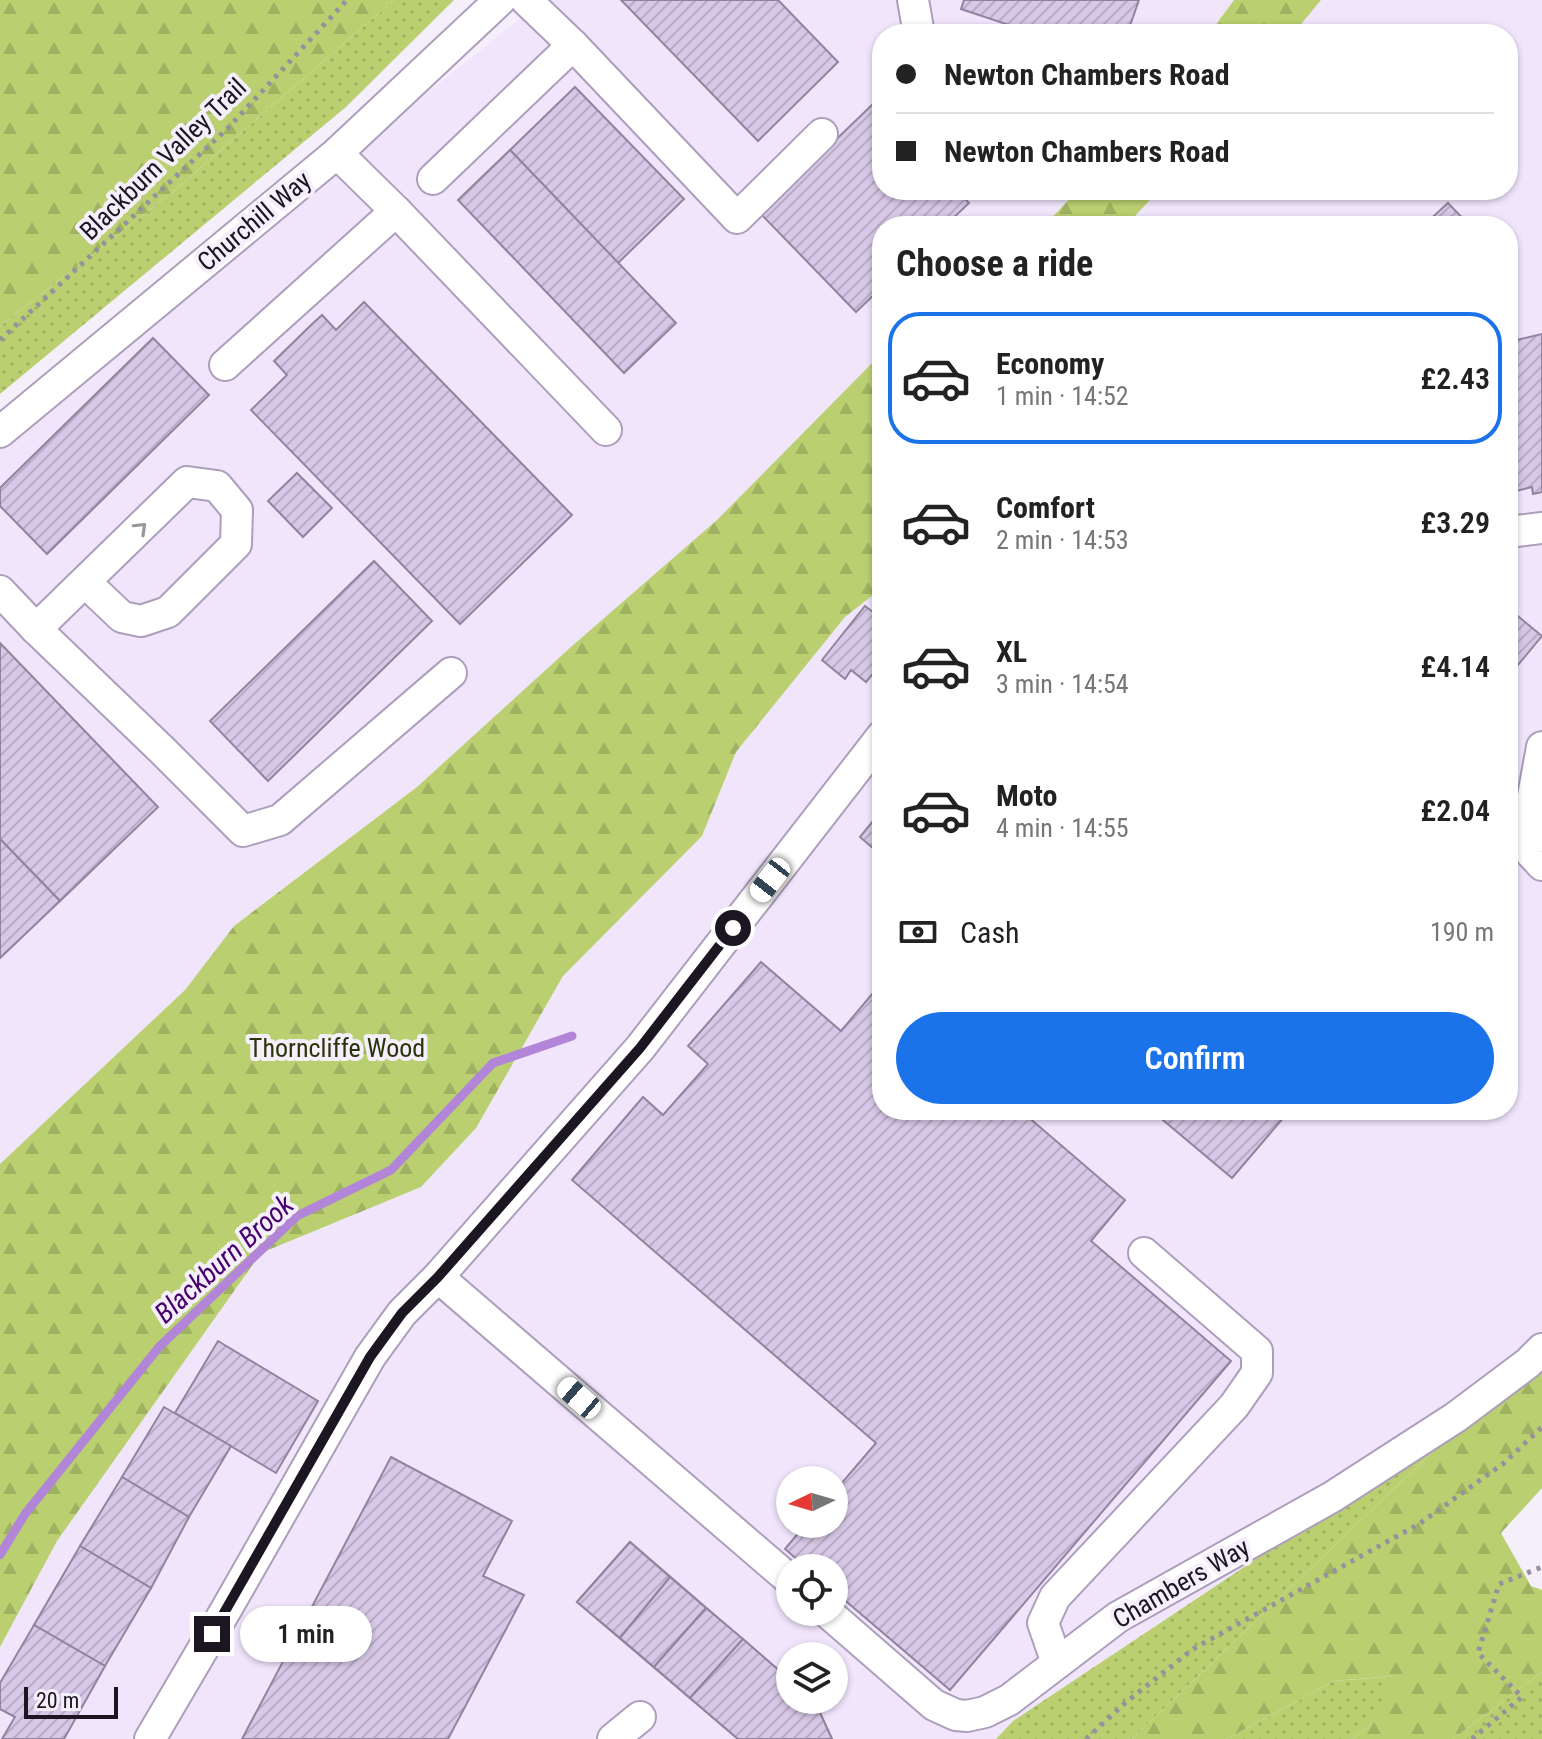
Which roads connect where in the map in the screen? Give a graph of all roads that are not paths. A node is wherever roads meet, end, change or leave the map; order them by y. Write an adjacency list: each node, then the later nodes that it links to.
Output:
1 (500, 0): 7 (street, Churchill Way)
2 (526, 0): 5 (street)
3 (913, 0): 4 (street)
4 (917, 24)
5 (573, 45): 6 (street); 8 (street)
6 (822, 134)
7 (337, 153): 9 (street); 12 (street, Churchill Way)
8 (433, 179)
9 (396, 211): 10 (street); 11 (street)
10 (225, 365)
11 (606, 430)
12 (0, 432)
13 (1542, 528): 14 (street)
14 (1518, 531)
15 (85, 582): 15 (street, one-way to 15); 17 (street)
16 (0, 591): 17 (street)
17 (36, 629): 18 (street)
18 (451, 673)
19 (1542, 747): 21 (street)
20 (872, 749): 23 (street)
21 (1542, 865)
22 (1144, 1253): 27 (street)
23 (438, 1277): 25 (street); 29 (street)
24 (1542, 1349): 27 (street, Chambers Way)
25 (776, 1568)
26 (843, 1626): 27 (street, Chambers Way)
27 (1057, 1663)
28 (640, 1717): 30 (street)
29 (150, 1739)
30 (613, 1739)

